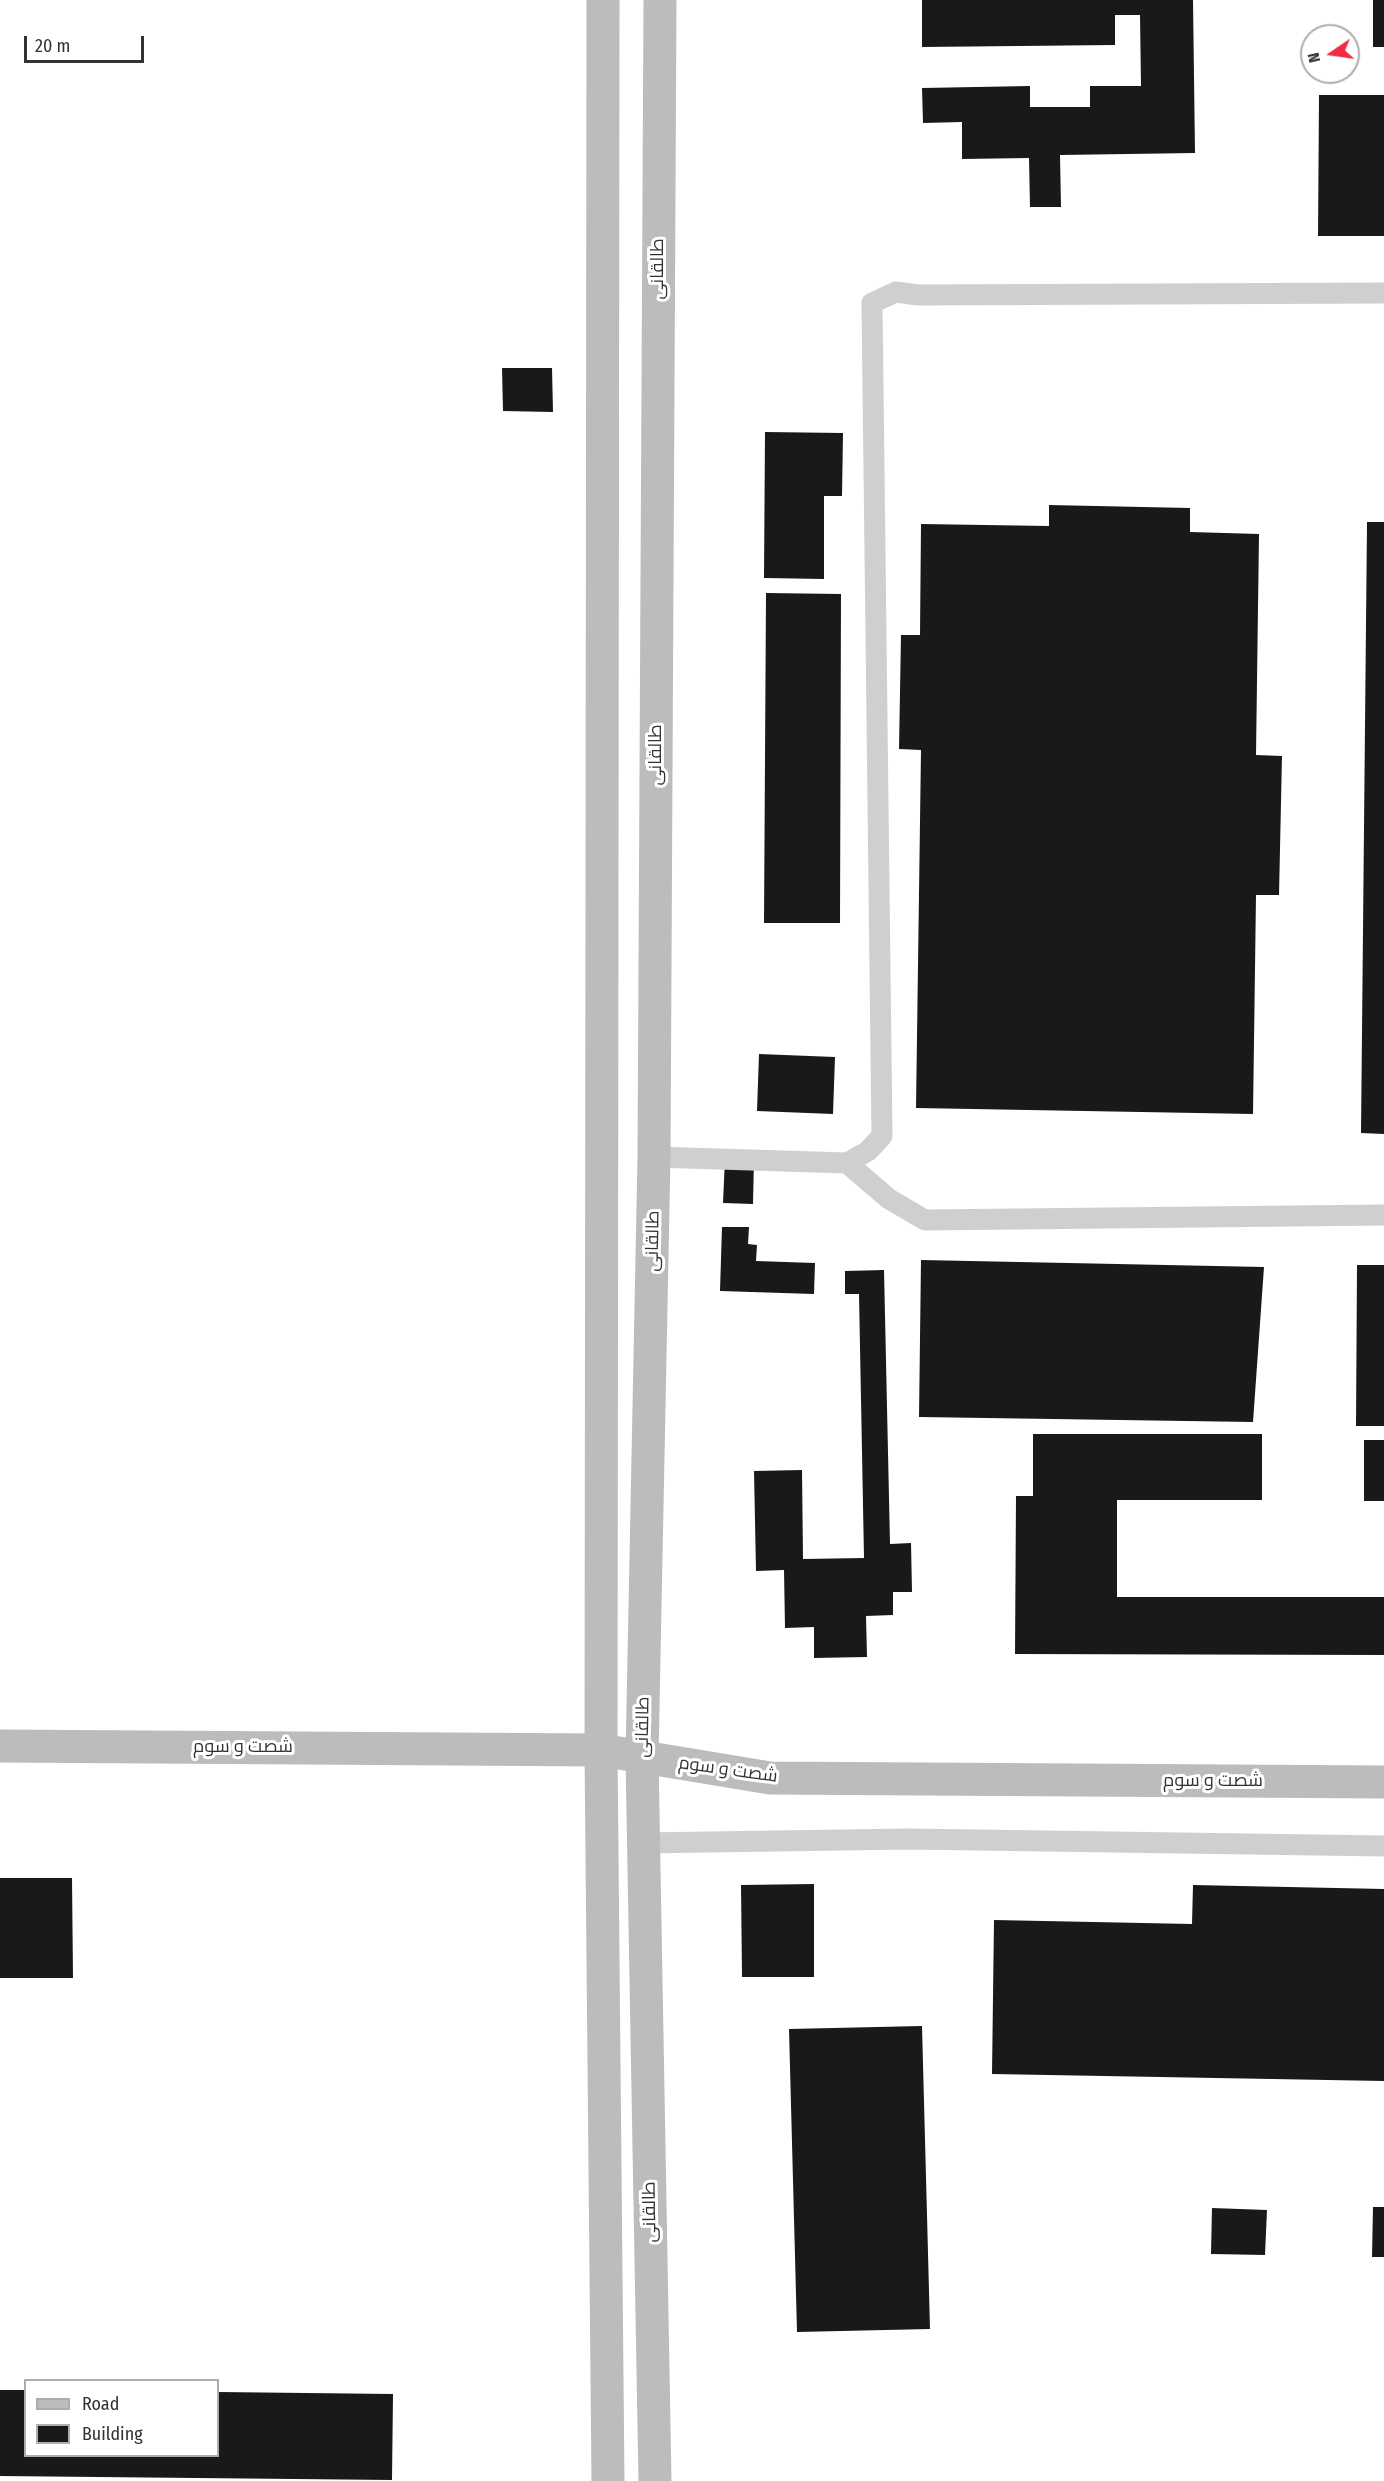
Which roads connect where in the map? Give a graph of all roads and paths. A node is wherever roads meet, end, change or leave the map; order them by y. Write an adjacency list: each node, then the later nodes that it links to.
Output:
1 (603, 0): 8 (street)
2 (660, 0): 4 (street, طالقانی)
3 (1384, 293): 5 (lane)
4 (654, 1156): 5 (lane); 9 (street, طالقانی)
5 (847, 1163): 6 (lane)
6 (1384, 1215)
7 (0, 1746): 8 (street, شصت و سوم)
8 (601, 1749): 9 (street, شصت و سوم); 13 (street)
9 (642, 1757): 10 (street, شصت و سوم); 11 (street, طالقانی)
10 (1384, 1782)
11 (643, 1843): 12 (lane); 14 (street, طالقانی)
12 (1384, 1846)
13 (608, 2481)
14 (655, 2481)

